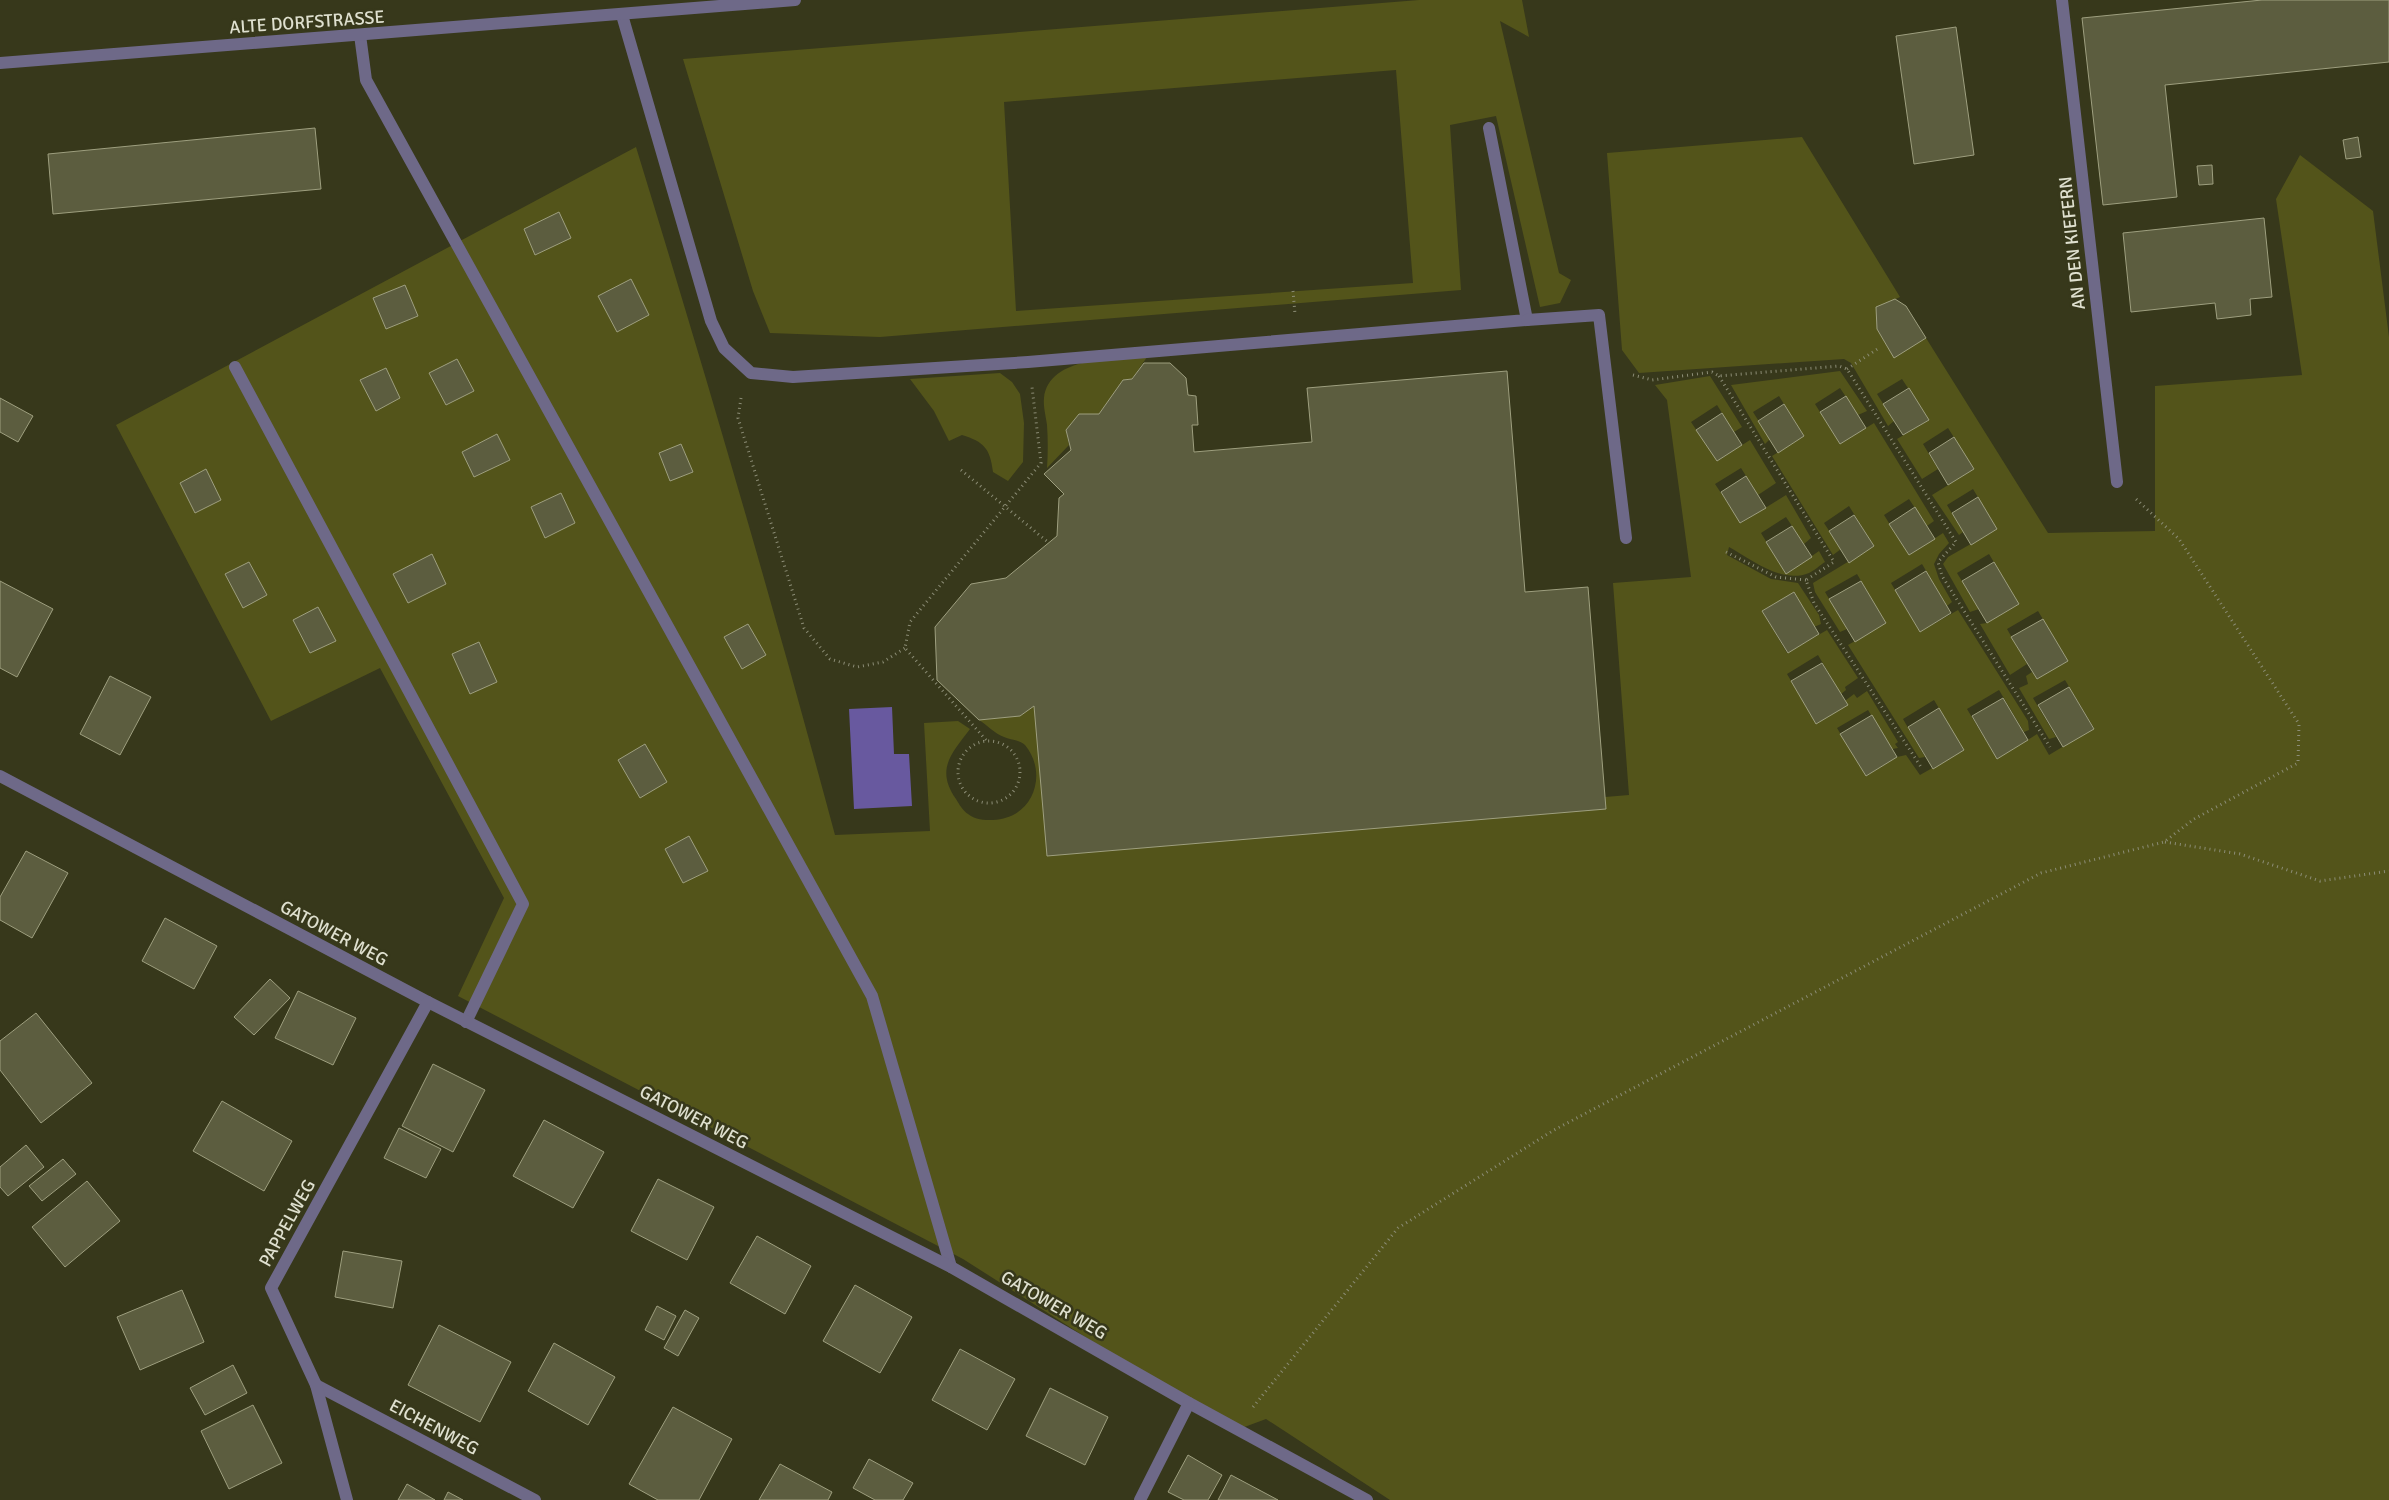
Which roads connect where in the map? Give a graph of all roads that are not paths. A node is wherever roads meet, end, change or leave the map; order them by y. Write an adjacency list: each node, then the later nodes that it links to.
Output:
1 (795, 0): 3 (street, ALTE DORFSTRASSE)
2 (2062, 0): 9 (street, AN DEN KIEFERN)
3 (622, 15): 4 (street, ALTE DORFSTRASSE); 7 (street)
4 (360, 35): 5 (street, ALTE DORFSTRASSE); 14 (street)
5 (0, 63)
6 (1489, 128): 7 (street)
7 (1527, 320): 10 (street)
8 (235, 368): 13 (street)
9 (2117, 482)
10 (1626, 538)
11 (0, 776): 12 (street, GATOWER WEG)
12 (428, 1002): 13 (street, GATOWER WEG); 15 (street, PAPPELWEG)
13 (466, 1022): 14 (street, GATOWER WEG)
14 (951, 1267): 16 (street, GATOWER WEG)
15 (316, 1385): 17 (street, PAPPELWEG); 18 (street, EICHENWEG)
16 (1189, 1403): 19 (street); 20 (street, GATOWER WEG)
17 (347, 1500)
18 (535, 1500)
19 (1140, 1500)
20 (1367, 1500)

